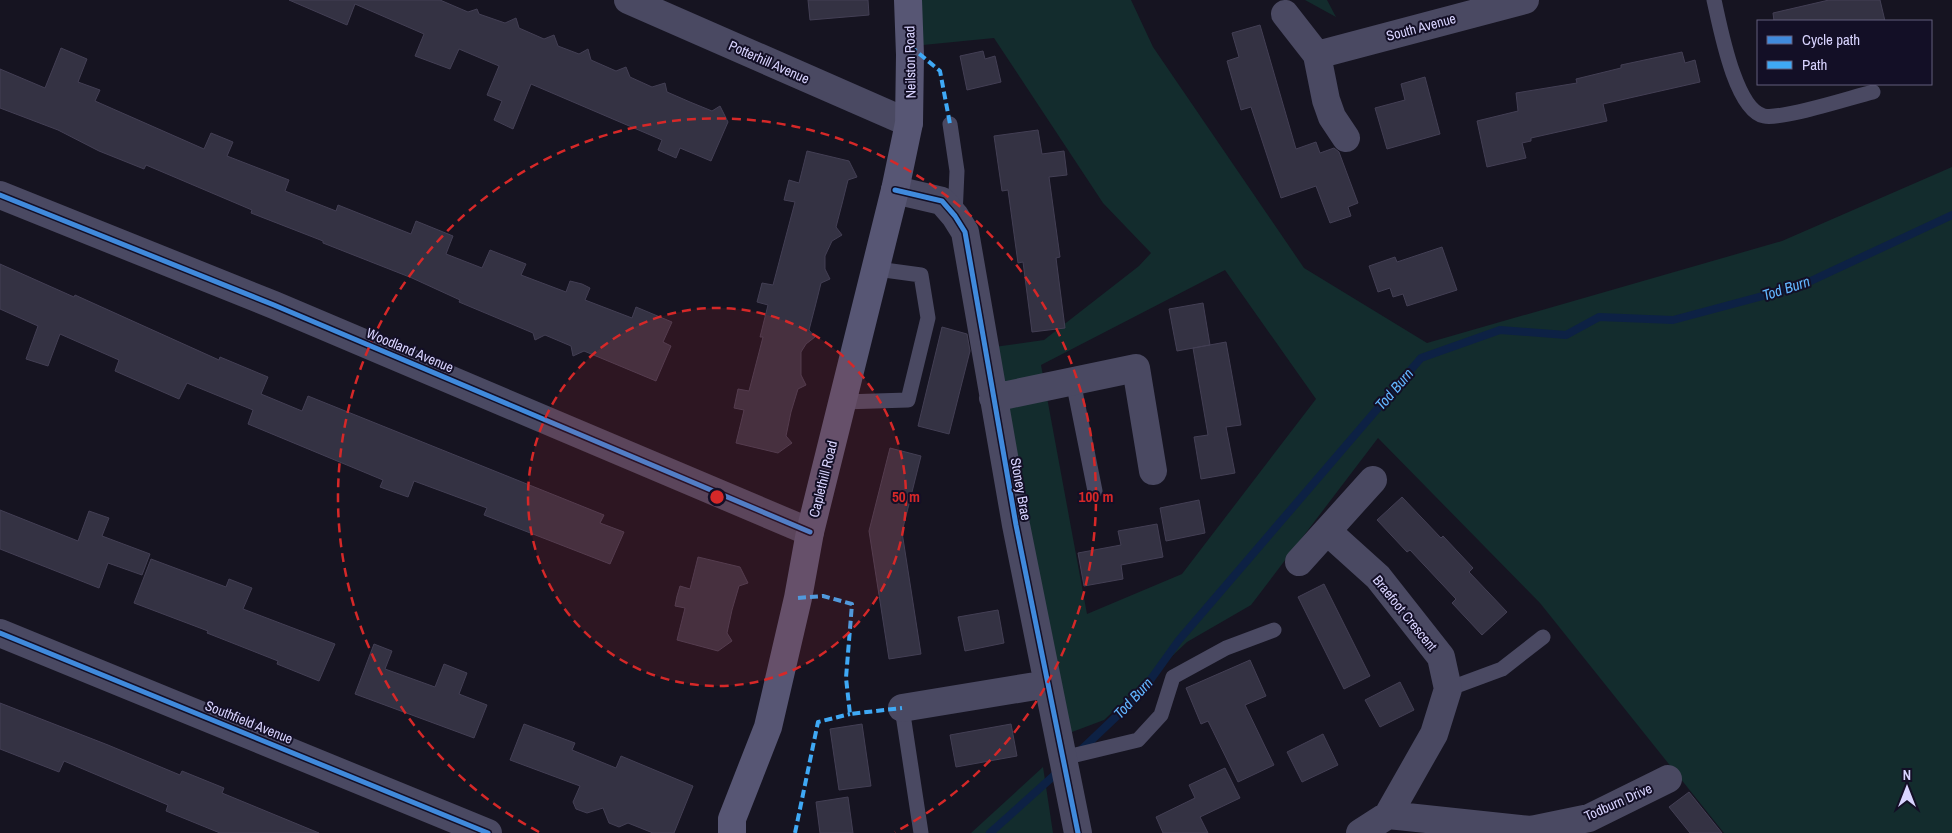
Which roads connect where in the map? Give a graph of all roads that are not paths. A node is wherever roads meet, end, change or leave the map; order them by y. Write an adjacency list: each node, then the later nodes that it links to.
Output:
1 (628, 0): 9 (street, Potterhill Avenue)
2 (908, 0): 9 (main road, Neilston Road)
3 (1525, 0): 5 (street, South Avenue)
4 (1714, 0): 8 (lane)
5 (1459, 8): 7 (street, South Avenue)
6 (1286, 14): 7 (street)
7 (1318, 54): 11 (street)
8 (1873, 92)
9 (909, 123): 12 (main road, Caplethill Road)
10 (950, 124): 14 (lane)
11 (1346, 138)
12 (896, 190): 14 (street, Stoney Brae); 15 (main road, Caplethill Road)
13 (0, 195): 23 (street, Woodland Avenue)
14 (955, 216): 17 (street, Stoney Brae)
15 (877, 269): 18 (main road, Caplethill Road); 18 (lane)
16 (1074, 381): 17 (street); 19 (street); 21 (lane)
17 (993, 398): 28 (street, Stoney Brae)
18 (843, 402): 23 (main road, Caplethill Road)
19 (1154, 471)
20 (1373, 480): 22 (street)
21 (1095, 491)
22 (1326, 531): 24 (street); 29 (street, Braefoot Crescent)
23 (810, 532): 35 (main road, Caplethill Road)
24 (1300, 562)
25 (1274, 630): 31 (lane)
26 (0, 633): 34 (street, Southfield Avenue)
27 (1543, 637): 29 (lane)
28 (1048, 684): 30 (street); 31 (street, Stoney Brae)
29 (1448, 689): 33 (street)
30 (902, 708): 36 (lane)
31 (1063, 758): 37 (street, Stoney Brae)
32 (1668, 779): 33 (street, Todburn Drive)
33 (1388, 815): 38 (street)
34 (488, 833)
35 (732, 833)
36 (921, 833)
37 (1078, 833)
38 (1360, 833)

